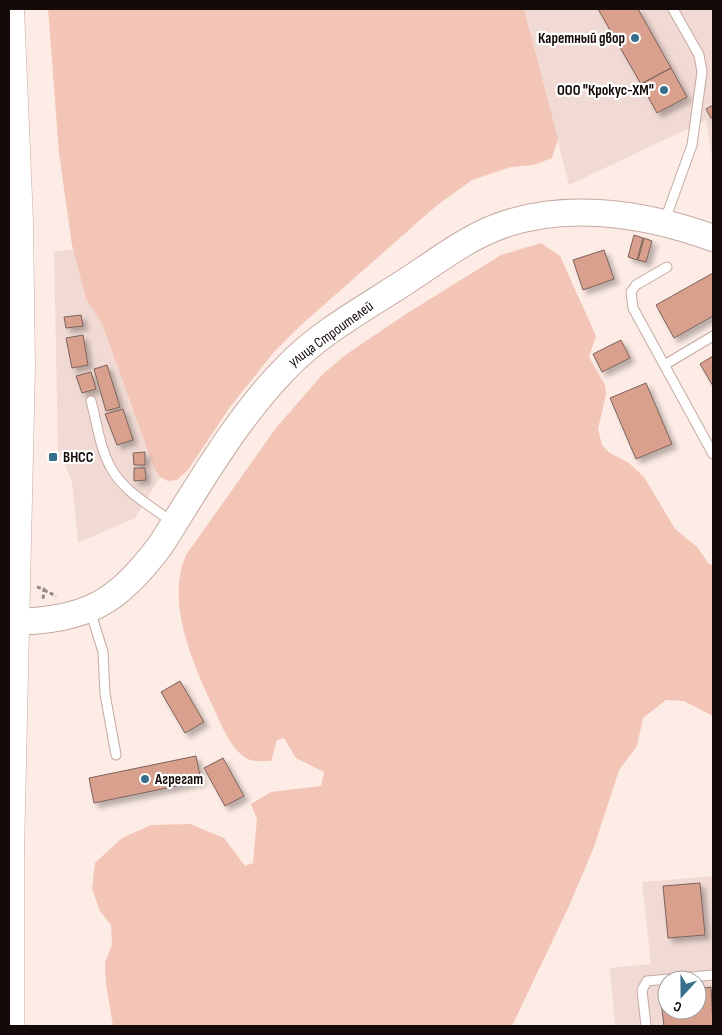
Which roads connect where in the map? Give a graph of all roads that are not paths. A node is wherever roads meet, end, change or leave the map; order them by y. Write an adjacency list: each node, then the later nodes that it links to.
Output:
1 (10, 9): 12 (main road)
2 (673, 9): 3 (lane)
3 (664, 223): 4 (main road, улица Строителей); 10 (main road, улица Строителей)
4 (713, 238)
5 (667, 267): 7 (lane)
6 (713, 336): 7 (lane)
7 (666, 364): 9 (lane)
8 (92, 401): 10 (lane)
9 (713, 454)
10 (174, 524): 11 (main road, улица Строителей)
11 (90, 610): 12 (main road, улица Строителей); 13 (lane)
12 (12, 622): 15 (main road)
13 (116, 755)
14 (713, 975): 16 (lane)
15 (10, 1026)
16 (646, 1026)

